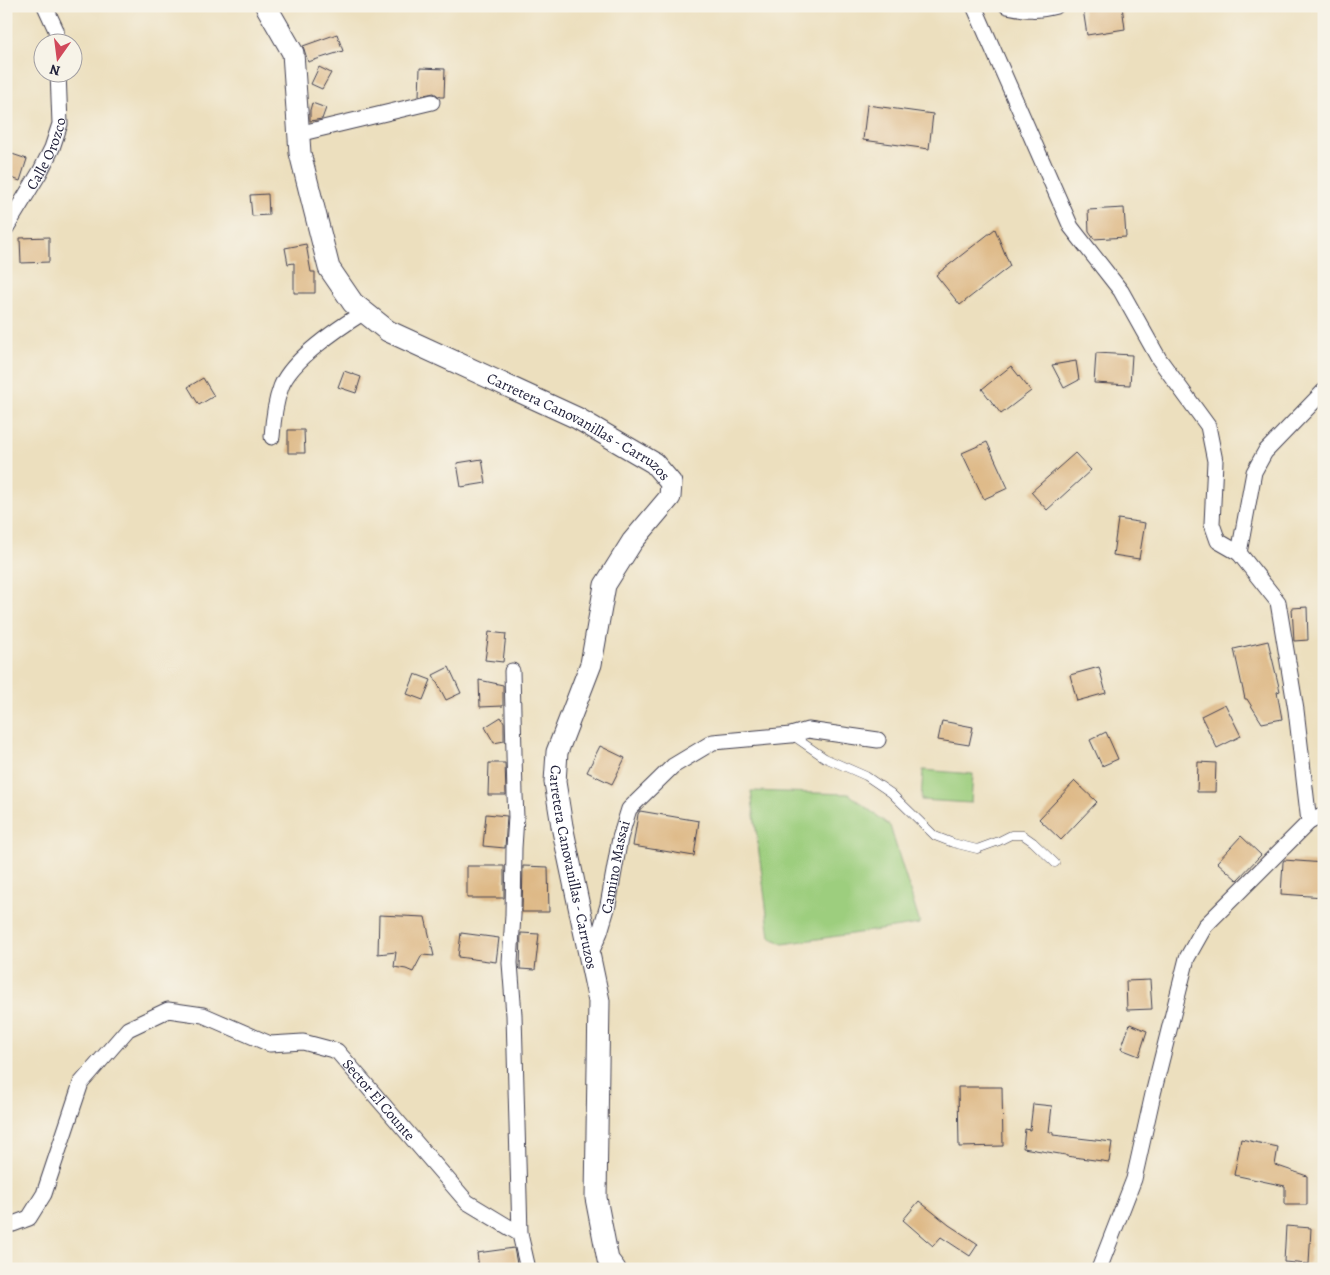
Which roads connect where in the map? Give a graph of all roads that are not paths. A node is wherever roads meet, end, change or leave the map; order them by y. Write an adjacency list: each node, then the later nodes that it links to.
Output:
1 (45, 6): 6 (street)
2 (266, 6): 9 (street, Carretera Canovanillas - Carruzos)
3 (974, 6): 14 (street)
4 (1007, 6): 5 (street)
5 (1056, 6)
6 (56, 32)
7 (58, 82): 10 (street, Calle Orozco)
8 (432, 102): 9 (street)
9 (298, 134): 11 (street, Carretera Canovanillas - Carruzos)
10 (6, 228)
11 (364, 312): 13 (street); 21 (street, Carretera Canovanillas - Carruzos)
12 (1324, 391): 14 (street)
13 (272, 437)
14 (1239, 553): 19 (street)
15 (512, 671): 23 (street)
16 (791, 735): 17 (street, Camino Massai); 20 (lane); 21 (street, Camino Massai)
17 (878, 740)
18 (1324, 815): 19 (street)
19 (1308, 822): 26 (street)
20 (1055, 863)
21 (590, 955): 24 (street, Carretera Canovanillas - Carruzos)
22 (6, 1224): 23 (street, Sector El Counte)
23 (520, 1234): 25 (street)
24 (609, 1266)
25 (528, 1269)
26 (1099, 1269)

